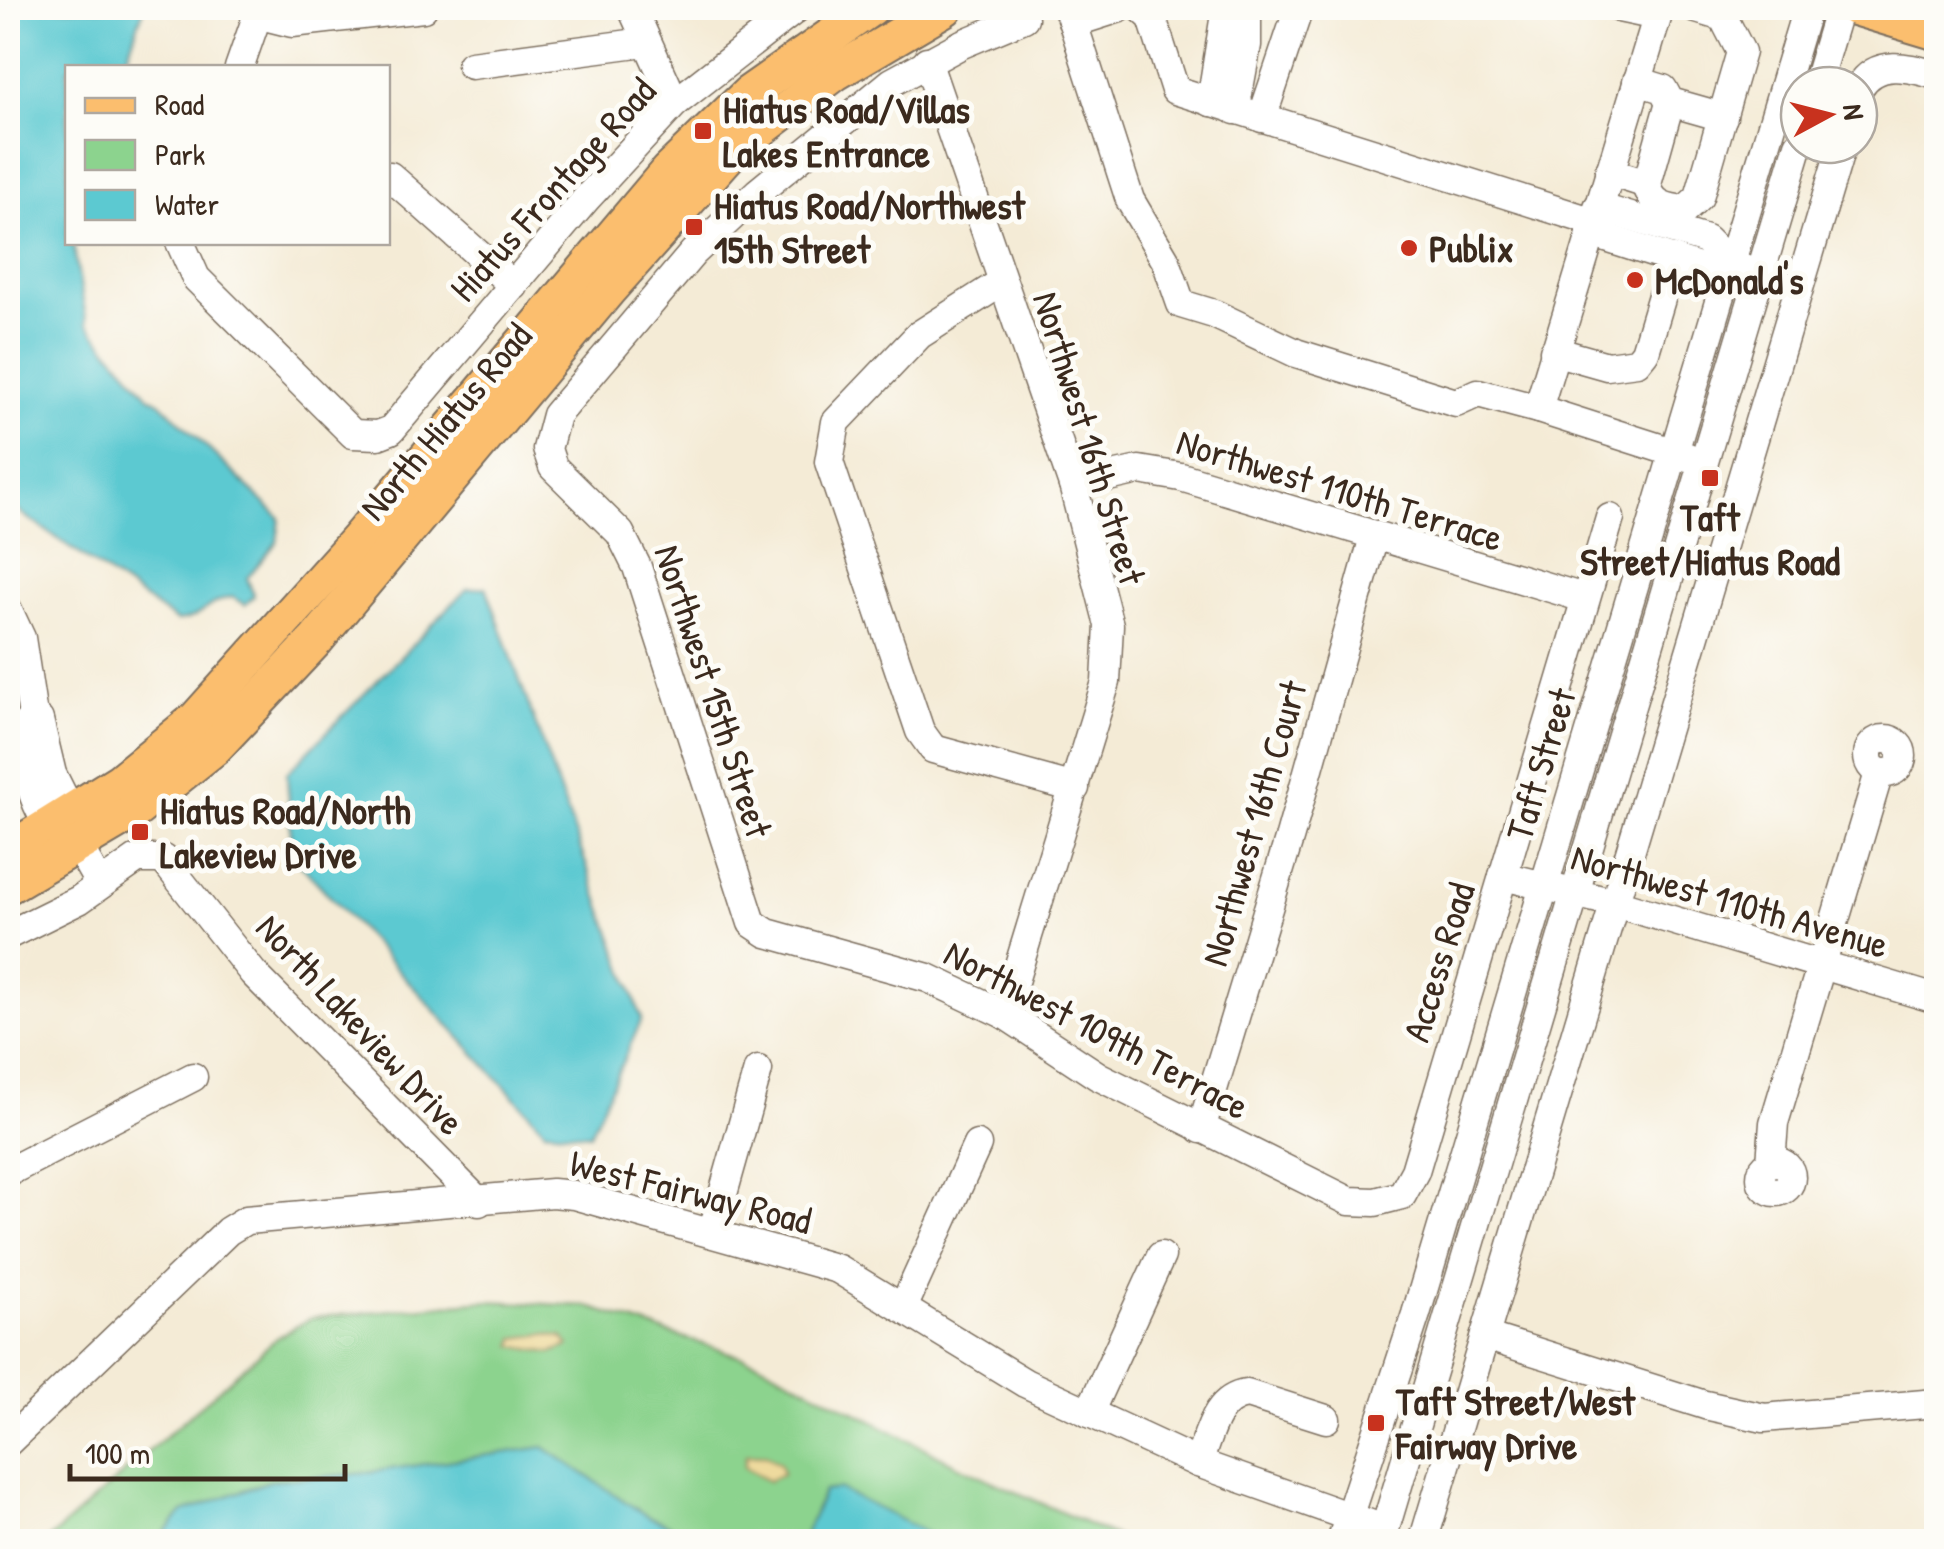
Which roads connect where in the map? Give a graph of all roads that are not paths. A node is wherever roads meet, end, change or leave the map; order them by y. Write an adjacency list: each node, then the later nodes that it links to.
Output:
1 (423, 8): 16 (street)
2 (632, 8): 21 (street)
3 (797, 8): 30 (street, Hiatus Frontage Road)
4 (872, 8): 38 (main road, North Hiatus Road)
5 (945, 8): 38 (main road, North Hiatus Road)
6 (1120, 8): 18 (street)
7 (1142, 8): 31 (street)
8 (1226, 8): 31 (street)
9 (1247, 8): 31 (street)
10 (1299, 8): 31 (street)
11 (1619, 8): 17 (street)
12 (1693, 8): 32 (street)
13 (1807, 8): 44 (street, Taft Street)
14 (1839, 8): 25 (street)
15 (1856, 8): 20 (main road)
16 (260, 11): 23 (street)
17 (1658, 12): 28 (street)
18 (1070, 15): 51 (street)
19 (1024, 18): 22 (street)
20 (1936, 32)
21 (645, 42): 24 (street); 30 (street)
22 (926, 61): 41 (street); 46 (street, Northwest 16th Street)
23 (240, 65)
24 (471, 65)
25 (1822, 65)
26 (1879, 75): 27 (street)
27 (1936, 76)
28 (1637, 81): 29 (street); 36 (street)
29 (1670, 102): 32 (street); 39 (street)
30 (675, 103): 33 (street, Hiatus Frontage Road)
31 (1236, 110): 40 (street)
32 (1723, 117): 39 (street)
33 (640, 140): 38 (street); 47 (street, Hiatus Frontage Road)
34 (1793, 165): 45 (street, Taft Street)
35 (1836, 165): 68 (street)
36 (1609, 172): 39 (street); 40 (street)
37 (390, 176): 47 (street)
38 (681, 181): 41 (street); 50 (main road, North Hiatus Road); 61 (main road, North Hiatus Road)
39 (1647, 184)
40 (1594, 221): 43 (street); 44 (street); 48 (street)
41 (725, 223): 69 (street, Northwest 15th Street)
42 (181, 245): 49 (street, Hiatus Frontage Road)
43 (1673, 260): 44 (street); 48 (street)
44 (1729, 263): 45 (street); 52 (street, Taft Street)
45 (1760, 274): 53 (street, Taft Street)
46 (1002, 282): 54 (street, Northwest 16th Street); 60 (street)
47 (514, 286): 49 (street, Hiatus Frontage Road)
48 (1554, 352): 51 (street)
49 (445, 368): 50 (street)
50 (476, 395): 61 (main road, North Hiatus Road)
51 (1538, 409): 52 (street)
52 (1673, 452): 53 (street); 66 (street, Taft Street)
53 (1704, 462): 67 (street, Taft Street)
54 (1073, 485): 56 (street, Northwest 110th Terrace); 60 (street, Northwest 16th Street)
55 (1610, 518): 57 (street, Access Road)
56 (1374, 537): 57 (street, Northwest 110th Terrace); 76 (street, Northwest 16th Court)
57 (1584, 598): 63 (street, Access Road)
58 (8, 610): 61 (street)
59 (1879, 772): 71 (street)
60 (1075, 788): 73 (street, Northwest 16th Street)
61 (67, 830): 62 (main road, North Hiatus Road); 64 (street); 65 (main road, North Hiatus Road)
62 (8, 851)
63 (1503, 876): 66 (street, Northwest 110th Avenue); 80 (street, Access Road)
64 (100, 884): 70 (street); 81 (street, North Lakeview Drive)
65 (8, 886)
66 (1542, 886): 67 (street, Northwest 110th Avenue); 91 (street, Taft Street)
67 (1577, 894): 68 (street, Northwest 110th Avenue); 92 (street, Taft Street)
68 (1615, 903): 71 (street, Northwest 110th Avenue); 85 (street)
69 (752, 923): 73 (street, Northwest 109th Terrace)
70 (8, 935)
71 (1822, 963): 72 (street, Northwest 110th Avenue); 78 (street)
72 (1936, 999)
73 (1004, 1014): 76 (street, Northwest 109th Terrace)
74 (758, 1070): 82 (street)
75 (193, 1077): 79 (street)
76 (1201, 1129): 80 (street, Northwest 109th Terrace)
77 (977, 1145): 84 (street)
78 (1771, 1163)
79 (8, 1172)
80 (1402, 1195)
81 (479, 1202): 82 (street, West Fairway Road); 89 (street, West Fairway Road)
82 (712, 1233): 84 (street, West Fairway Road)
83 (1161, 1256): 87 (street)
84 (903, 1308): 87 (street, West Fairway Road)
85 (1486, 1336): 86 (street); 93 (street)
86 (1936, 1402)
87 (1088, 1413): 90 (street, West Fairway Road)
88 (1326, 1420): 90 (street)
89 (8, 1442)
90 (1198, 1462): 91 (street, West Fairway Road)
91 (1345, 1528): 92 (street, West Fairway Road)
92 (1382, 1535)
93 (1423, 1542)

